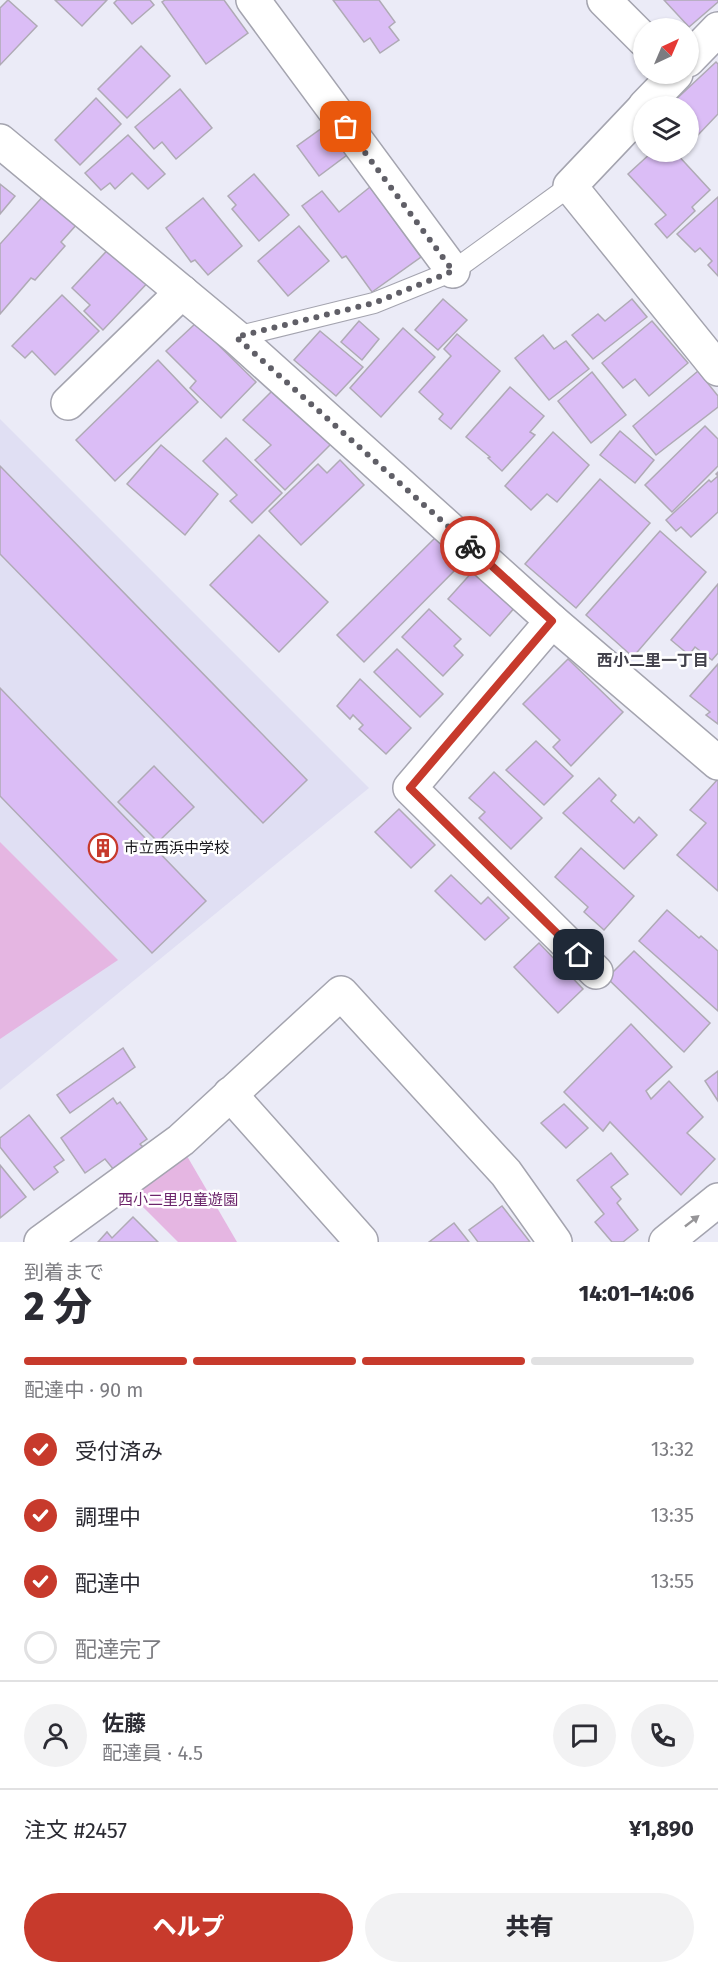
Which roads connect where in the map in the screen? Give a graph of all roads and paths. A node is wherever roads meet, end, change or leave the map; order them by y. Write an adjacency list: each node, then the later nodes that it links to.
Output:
1 (253, 0): 11 (street)
2 (604, 0): 3 (street)
3 (633, 29)
4 (718, 29): 5 (street)
5 (699, 49)
6 (666, 84): 7 (street)
7 (655, 96)
8 (633, 119): 10 (street)
9 (0, 141): 12 (street)
10 (570, 186): 11 (lane); 14 (street)
11 (453, 271): 13 (lane)
12 (182, 292): 13 (street); 15 (street)
13 (236, 337): 16 (street)
14 (718, 369)
15 (68, 404)
16 (552, 621): 17 (street); 18 (street)
17 (718, 763)
18 (596, 972)
19 (230, 1094): 21 (street); 22 (street); 23 (street)
20 (718, 1200): 24 (street, one-way to 20)
21 (361, 1241)
22 (41, 1242)
23 (555, 1242)
24 (666, 1242)

